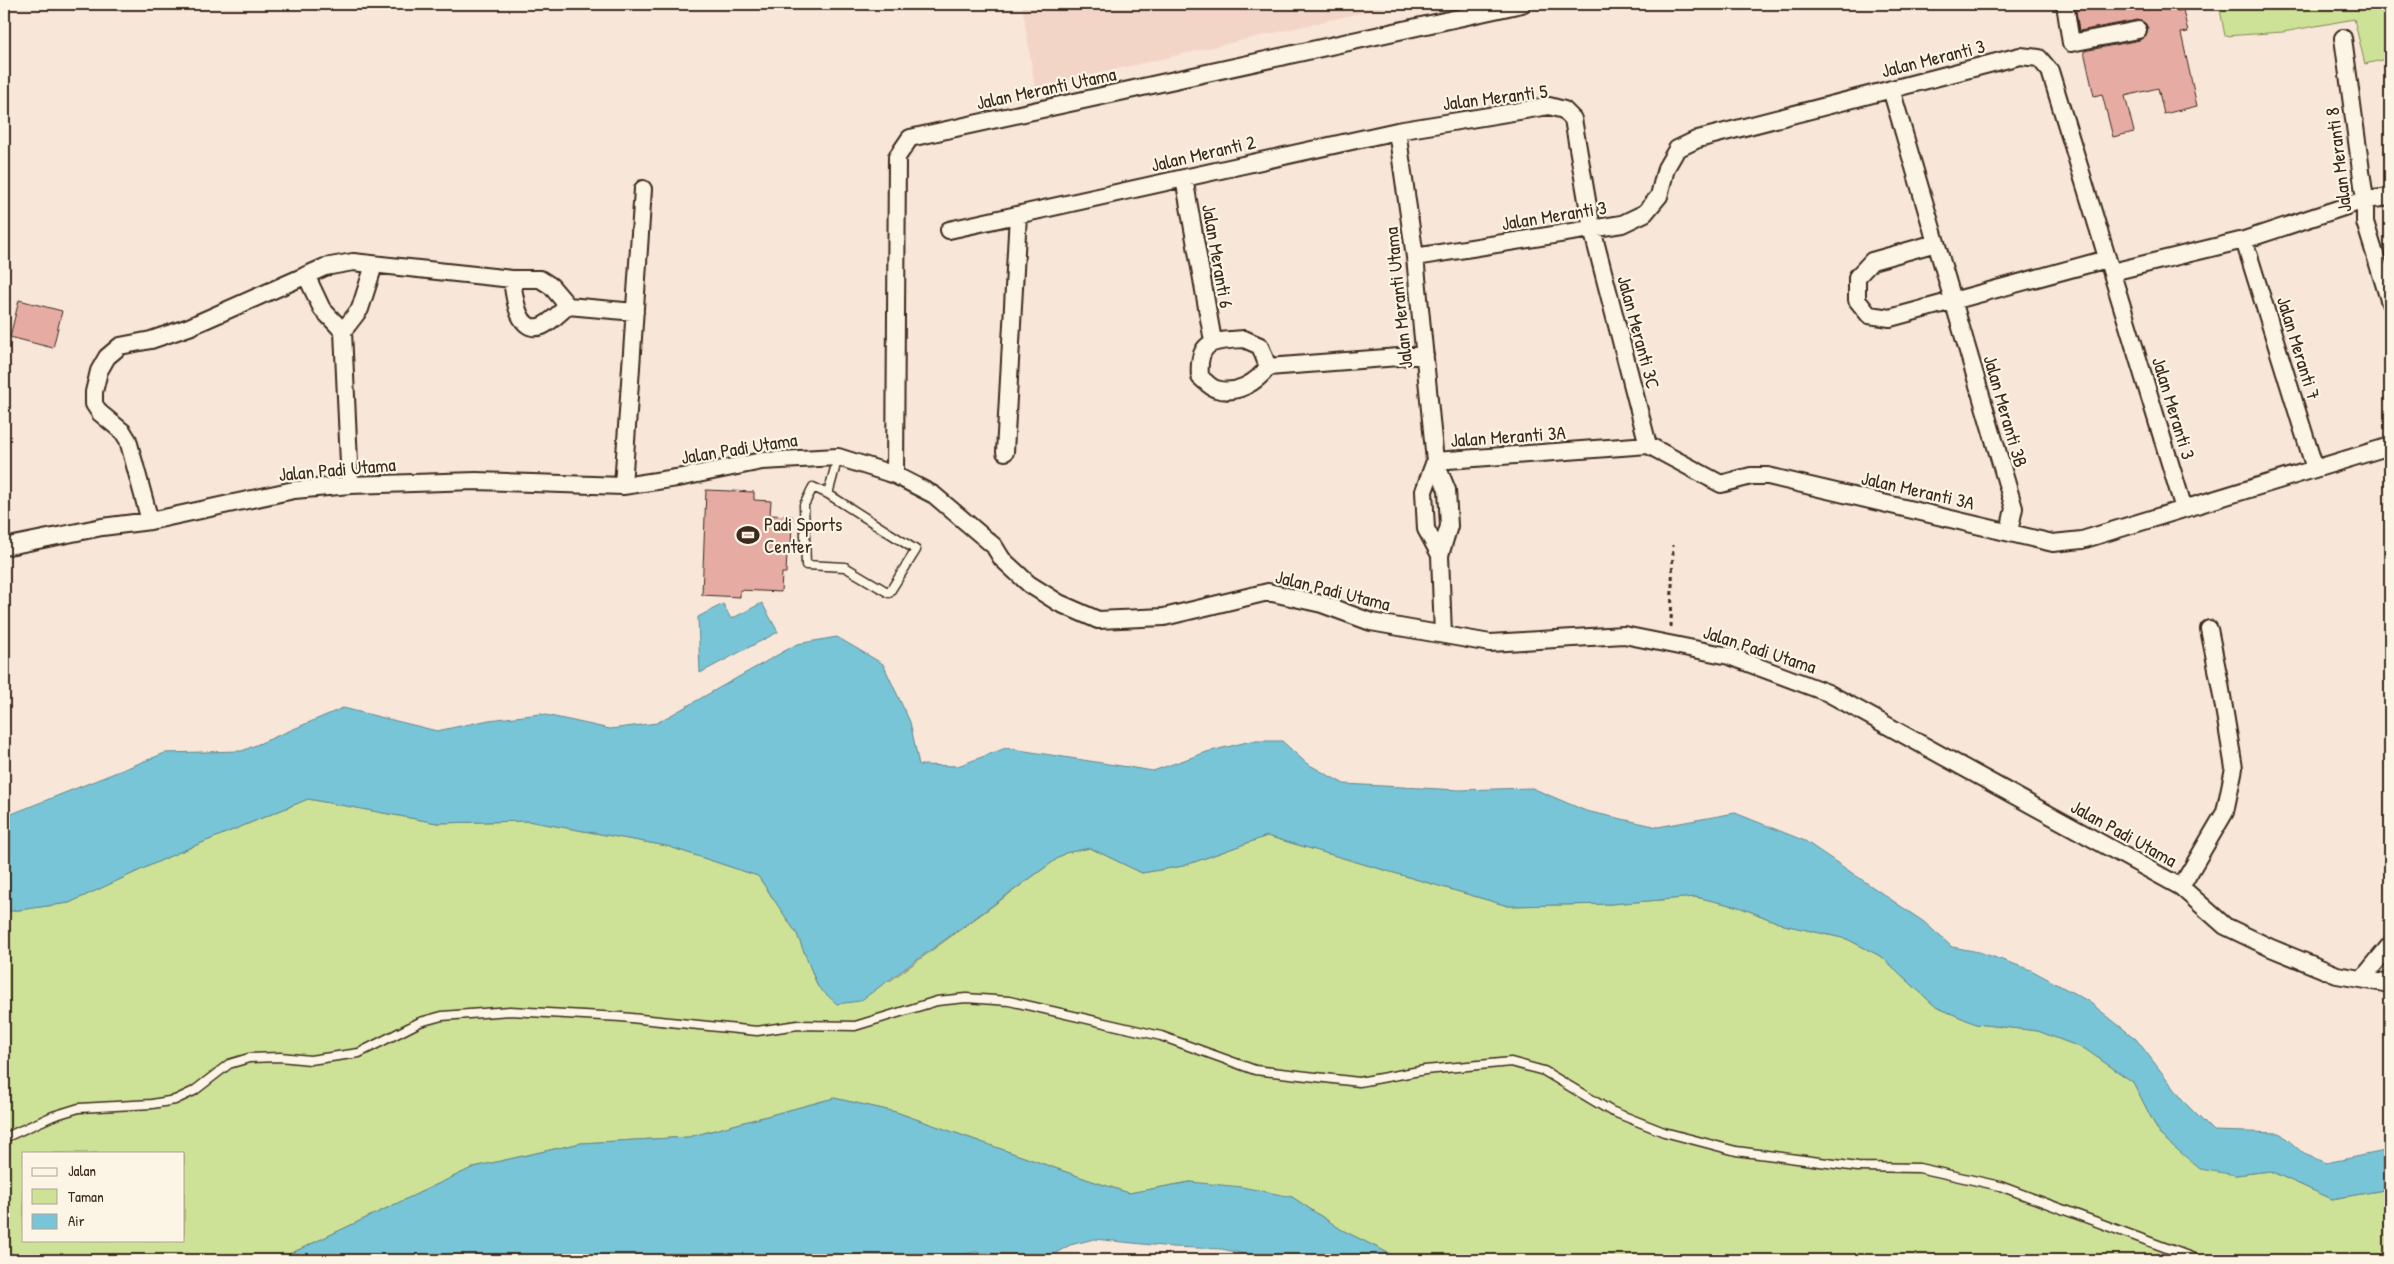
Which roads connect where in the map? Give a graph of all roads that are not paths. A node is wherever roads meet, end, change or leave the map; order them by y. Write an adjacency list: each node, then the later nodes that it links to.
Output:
1 (1522, 4): 35 (street, Jalan Meranti Utama)
2 (2065, 4): 3 (street)
3 (2138, 30)
4 (2343, 38): 10 (street, Jalan Meranti 8)
5 (1891, 89): 12 (street, Jalan Meranti 3); 15 (street, Jalan Meranti 3B); 18 (street, Jalan Meranti 3)
6 (1397, 131): 7 (street, Jalan Meranti 2); 12 (street, Jalan Meranti 5); 16 (street, Jalan Meranti Utama)
7 (1184, 178): 11 (street, Jalan Meranti 2); 26 (street, Jalan Meranti 6)
8 (643, 189): 24 (street)
9 (2390, 197): 10 (street)
10 (2365, 200): 14 (street); 22 (street, Jalan Meranti 8)
11 (1018, 215): 13 (street, Jalan Meranti 2); 31 (street)
12 (1592, 229): 16 (street, Jalan Meranti 3); 29 (street, Jalan Meranti 3C)
13 (949, 230)
14 (2244, 240): 18 (street); 34 (street, Jalan Meranti 7)
15 (1936, 243): 21 (street, Jalan Meranti 3B); 21 (street)
16 (1415, 257): 27 (street, Jalan Meranti Utama)
17 (374, 265): 19 (street); 20 (street); 25 (street)
18 (2110, 266): 21 (street); 39 (street, Jalan Meranti 3)
19 (306, 275): 25 (street); 40 (street)
20 (512, 279): 23 (street); 23 (street)
21 (1953, 301): 41 (street, Jalan Meranti 3B)
22 (2390, 303)
23 (568, 306): 24 (street)
24 (635, 312): 37 (street)
25 (343, 331): 36 (street)
26 (1213, 341): 28 (street); 28 (street)
27 (1425, 355): 28 (street); 33 (street, Jalan Meranti Utama)
28 (1268, 367)
29 (1648, 445): 33 (street, Jalan Meranti 3A); 41 (street, Jalan Meranti 3A)
30 (2390, 446): 34 (street, Jalan Meranti 3A)
31 (1005, 452)
32 (838, 457): 35 (street, Jalan Padi Utama); 37 (street, Jalan Padi Utama); 38 (lane)
33 (1435, 461): 43 (street, Jalan Meranti Utama); 43 (street, Jalan Meranti Utama)
34 (2316, 469): 39 (street, Jalan Meranti 3A)
35 (895, 475): 45 (street, Jalan Padi Utama)
36 (350, 485): 37 (street, Jalan Padi Utama); 40 (street, Jalan Padi Utama)
37 (623, 486)
38 (828, 494): 38 (lane)
39 (2184, 509): 41 (street, Jalan Meranti 3A)
40 (150, 521): 42 (street, Jalan Padi Utama)
41 (2009, 532)
42 (4, 547)
43 (1440, 555): 45 (street, Jalan Meranti Utama)
44 (2208, 629): 46 (street)
45 (1443, 636): 46 (street, Jalan Padi Utama)
46 (2181, 887): 48 (street, Jalan Padi Utama)
47 (2390, 946): 48 (street)
48 (2362, 979): 49 (street, Jalan Padi Utama)
49 (2390, 984)
50 (4, 1138): 51 (lane)
51 (2200, 1260)

